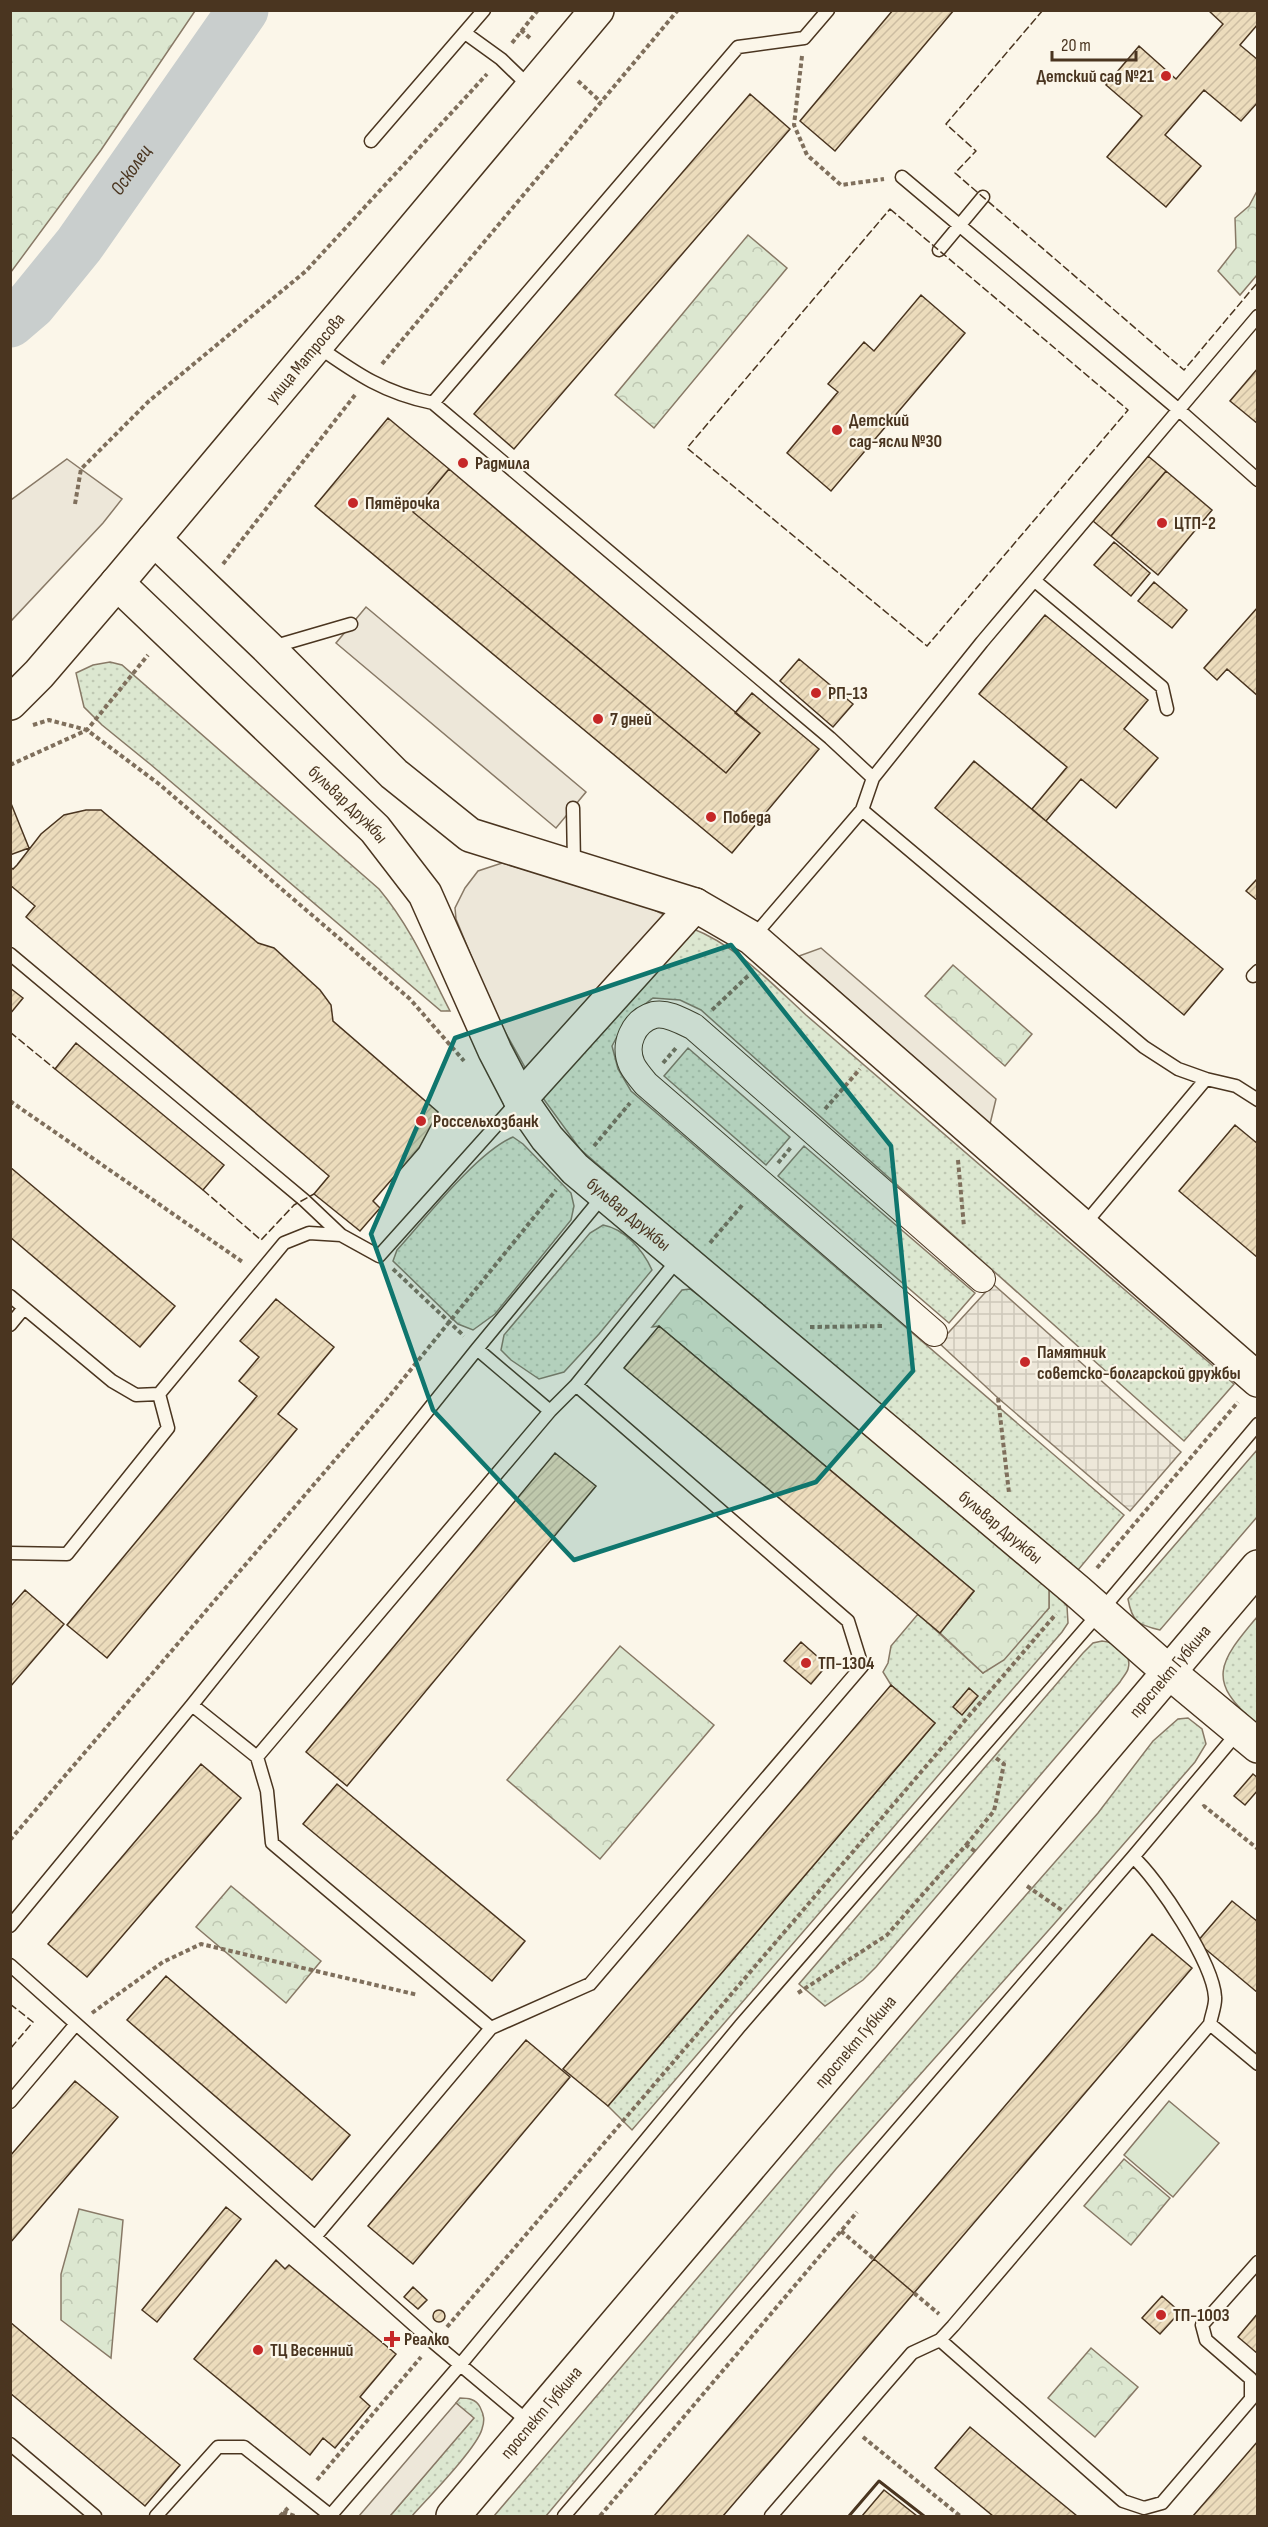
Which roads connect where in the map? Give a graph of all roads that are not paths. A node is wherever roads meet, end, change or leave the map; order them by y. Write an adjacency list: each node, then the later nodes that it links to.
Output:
1 (484, 10): 4 (lane)
2 (597, 10): 5 (main road, улица Матросова)
3 (828, 10): 13 (lane)
4 (465, 33): 5 (lane); 6 (lane)
5 (531, 88): 12 (main road, улица Матросова)
6 (371, 141)
7 (902, 177): 9 (lane)
8 (983, 197): 9 (lane)
9 (959, 225): 10 (lane); 14 (lane)
10 (939, 250)
11 (1257, 316): 14 (lane)
12 (315, 345): 13 (lane); 16 (main road, улица Матросова)
13 (433, 403): 23 (lane)
14 (1179, 410): 15 (lane); 17 (lane)
15 (1257, 480)
16 (154, 539): 18 (main road, улица Матросова); 20 (main road)
17 (1035, 581): 21 (lane); 23 (lane)
18 (117, 583): 22 (main road, улица Матросова); 31 (main road, бульвар Дружбы)
19 (351, 624): 20 (lane)
20 (268, 648): 26 (main road)
21 (1167, 709)
22 (20, 715)
23 (873, 778): 25 (lane)
24 (573, 808): 26 (lane)
25 (862, 810): 28 (lane); 30 (lane)
26 (574, 866): 27 (main road)
27 (695, 905): 28 (main road); 31 (main road)
28 (761, 947): 34 (main road)
29 (10, 954): 35 (lane)
30 (1206, 1079): 32 (lane); 34 (lane)
31 (520, 1099): 33 (main road, бульвар Дружбы); 35 (lane)
32 (1257, 1100)
33 (604, 1194): 36 (main road, бульвар Дружбы); 42 (lane)
34 (1082, 1227): 43 (main road)
35 (341, 1234): 45 (lane)
36 (685, 1262): 44 (lane); 50 (main road, бульвар Дружбы)
37 (975, 1273): 41 (street)
38 (10, 1296): 39 (lane)
39 (24, 1308): 40 (lane); 45 (lane)
40 (10, 1325)
41 (930, 1329)
42 (477, 1348): 46 (lane); 52 (lane)
43 (1257, 1380)
44 (576, 1385): 46 (lane); 60 (lane)
45 (159, 1394): 48 (lane)
46 (550, 1410): 54 (lane)
47 (1257, 1424): 50 (lane)
48 (10, 1553)
49 (1257, 1567): 51 (main road, проспект Губкина)
50 (1089, 1602): 51 (main road, бульвар Дружбы); 66 (lane)
51 (1169, 1672): 53 (main road, бульвар Дружбы); 67 (main road, проспект Губкина)
52 (192, 1705): 54 (lane); 56 (lane)
53 (1248, 1738): 55 (lane)
54 (257, 1757): 60 (lane)
55 (1133, 1857): 59 (lane); 73 (lane)
56 (10, 1926)
57 (10, 1965): 58 (lane)
58 (76, 2024): 62 (lane); 63 (lane)
59 (1210, 2024): 61 (lane); 65 (lane)
60 (491, 2028): 63 (lane)
61 (1257, 2064)
62 (10, 2102)
63 (315, 2237): 66 (lane)
64 (1257, 2262): 65 (lane)
65 (940, 2340): 74 (lane)
66 (460, 2365): 67 (lane); 69 (lane)
67 (532, 2424): 72 (main road, проспект Губкина)
68 (10, 2444): 70 (lane)
69 (331, 2516): 71 (lane)
70 (94, 2517)
71 (156, 2517)
72 (453, 2517)
73 (564, 2517)
74 (771, 2517)

